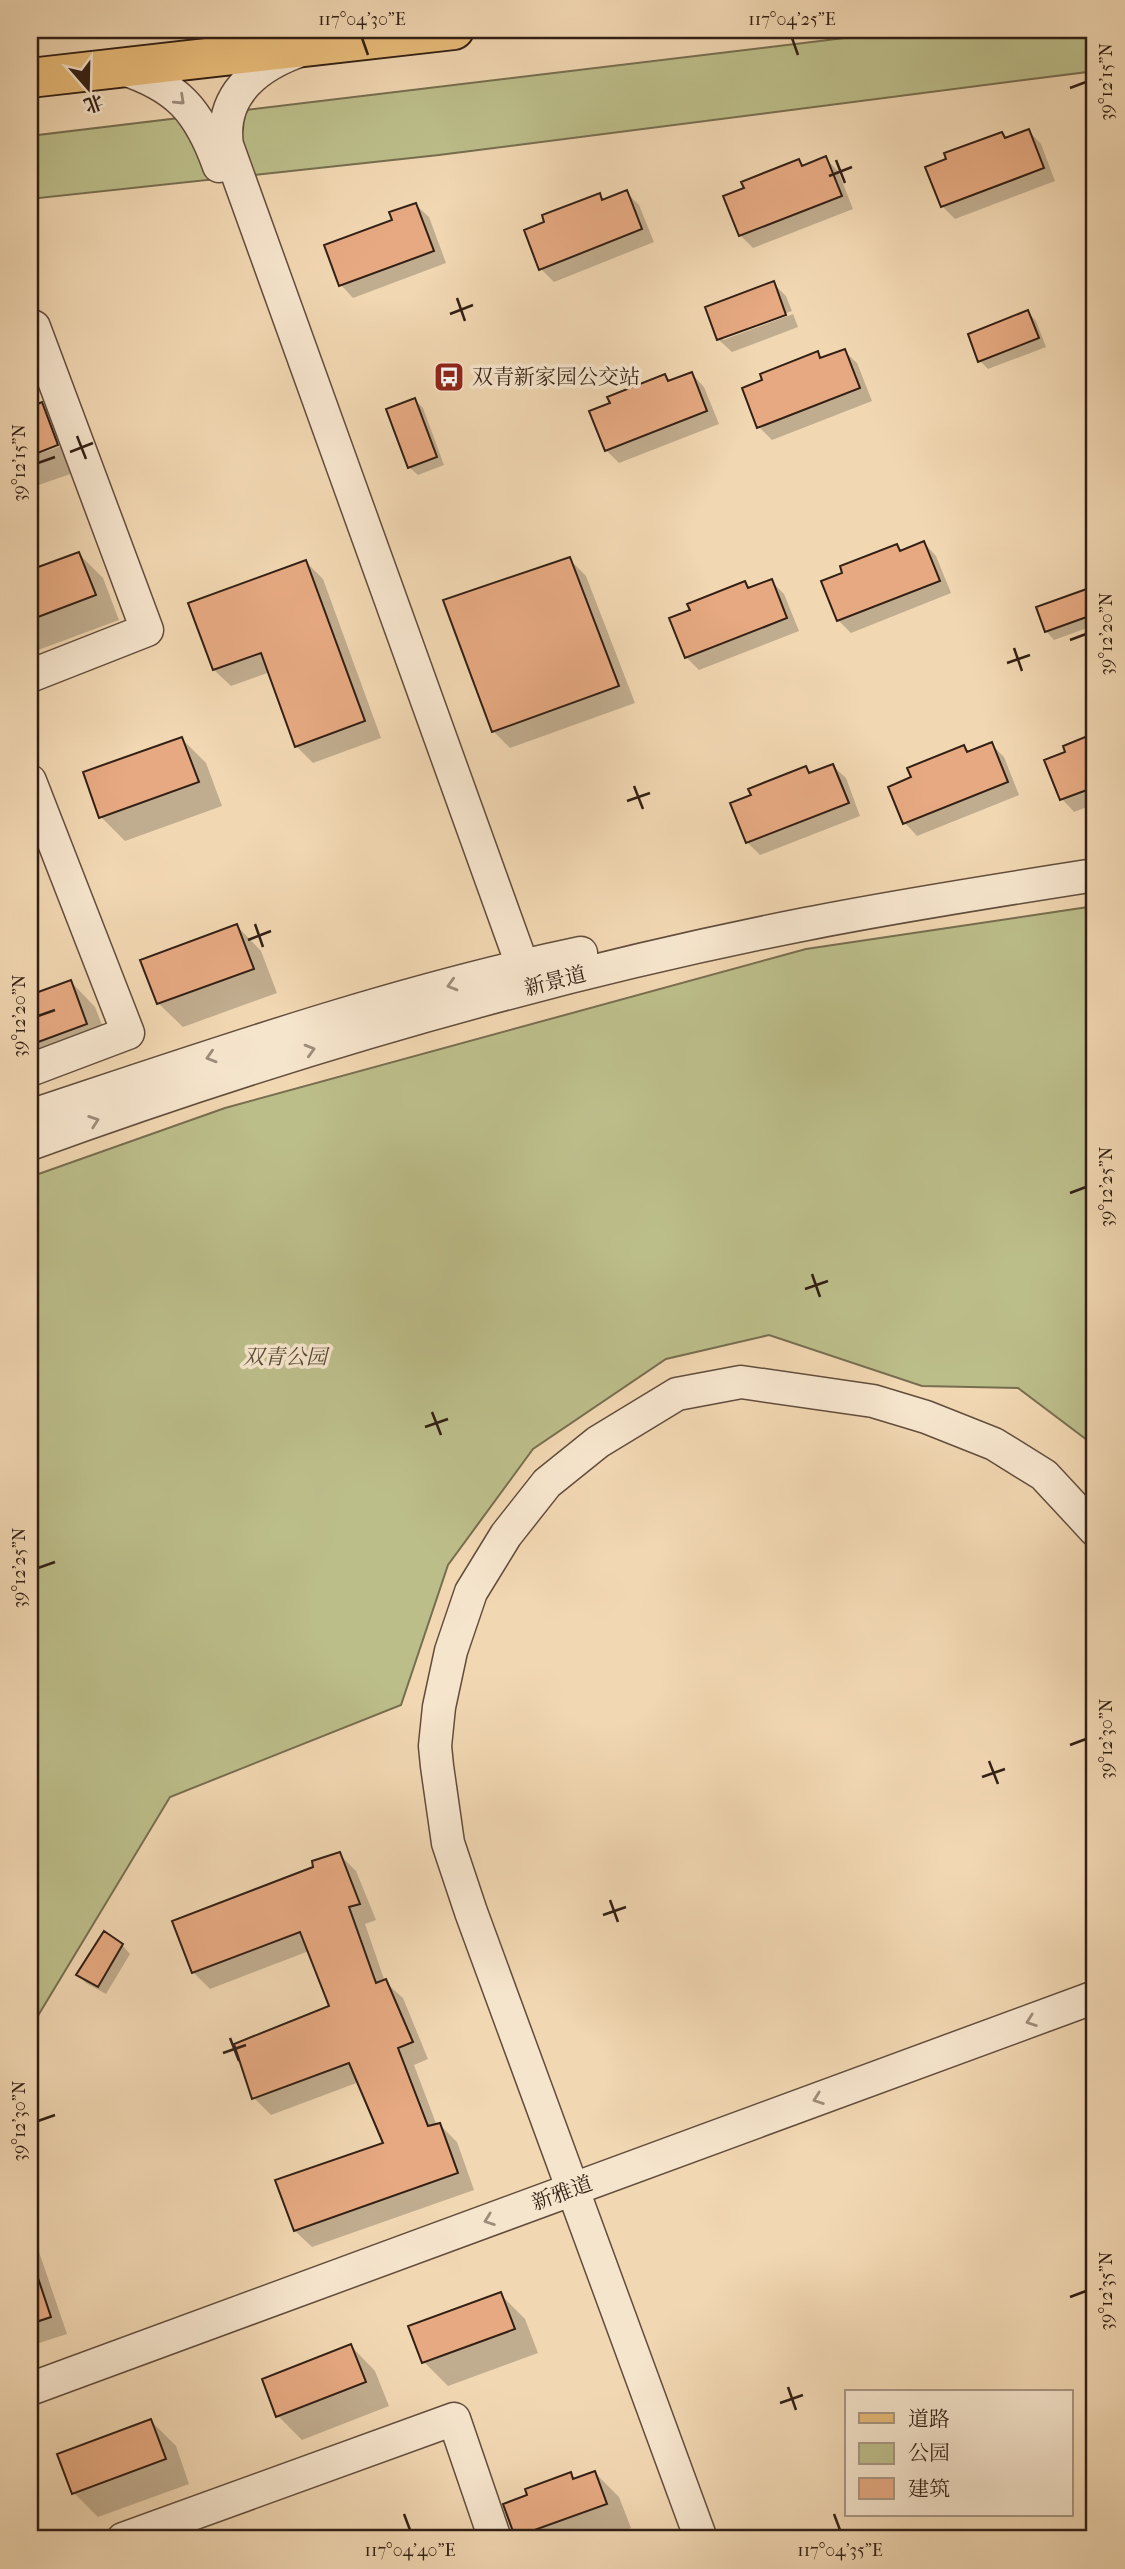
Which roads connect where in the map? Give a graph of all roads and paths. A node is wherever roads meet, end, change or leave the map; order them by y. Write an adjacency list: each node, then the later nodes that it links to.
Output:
1 (454, 30): 2 (main road)
2 (307, 47): 3 (main road); 10 (street)
3 (121, 68): 4 (main road); 10 (street, one-way to 10)
4 (30, 78)
5 (30, 325): 6 (street)
6 (30, 676)
7 (30, 780): 11 (street)
8 (1095, 857): 10 (street, 新景道)
9 (1095, 875): 10 (street, 新景道)
10 (518, 979): 12 (street, 新景道, one-way to 12); 13 (street, 新景道, one-way to 10)
11 (30, 1070)
12 (30, 1116)
13 (30, 1144)
14 (1095, 1530): 17 (street)
15 (1095, 1997): 17 (street, 新雅道, one-way to 17)
16 (1095, 2020): 17 (street, 新雅道)
17 (576, 2200): 18 (street, 新雅道, one-way to 18); 19 (street, 新雅道); 22 (street)
18 (30, 2389)
19 (30, 2409)
20 (123, 2539): 21 (street)
21 (495, 2539)
22 (701, 2539)

